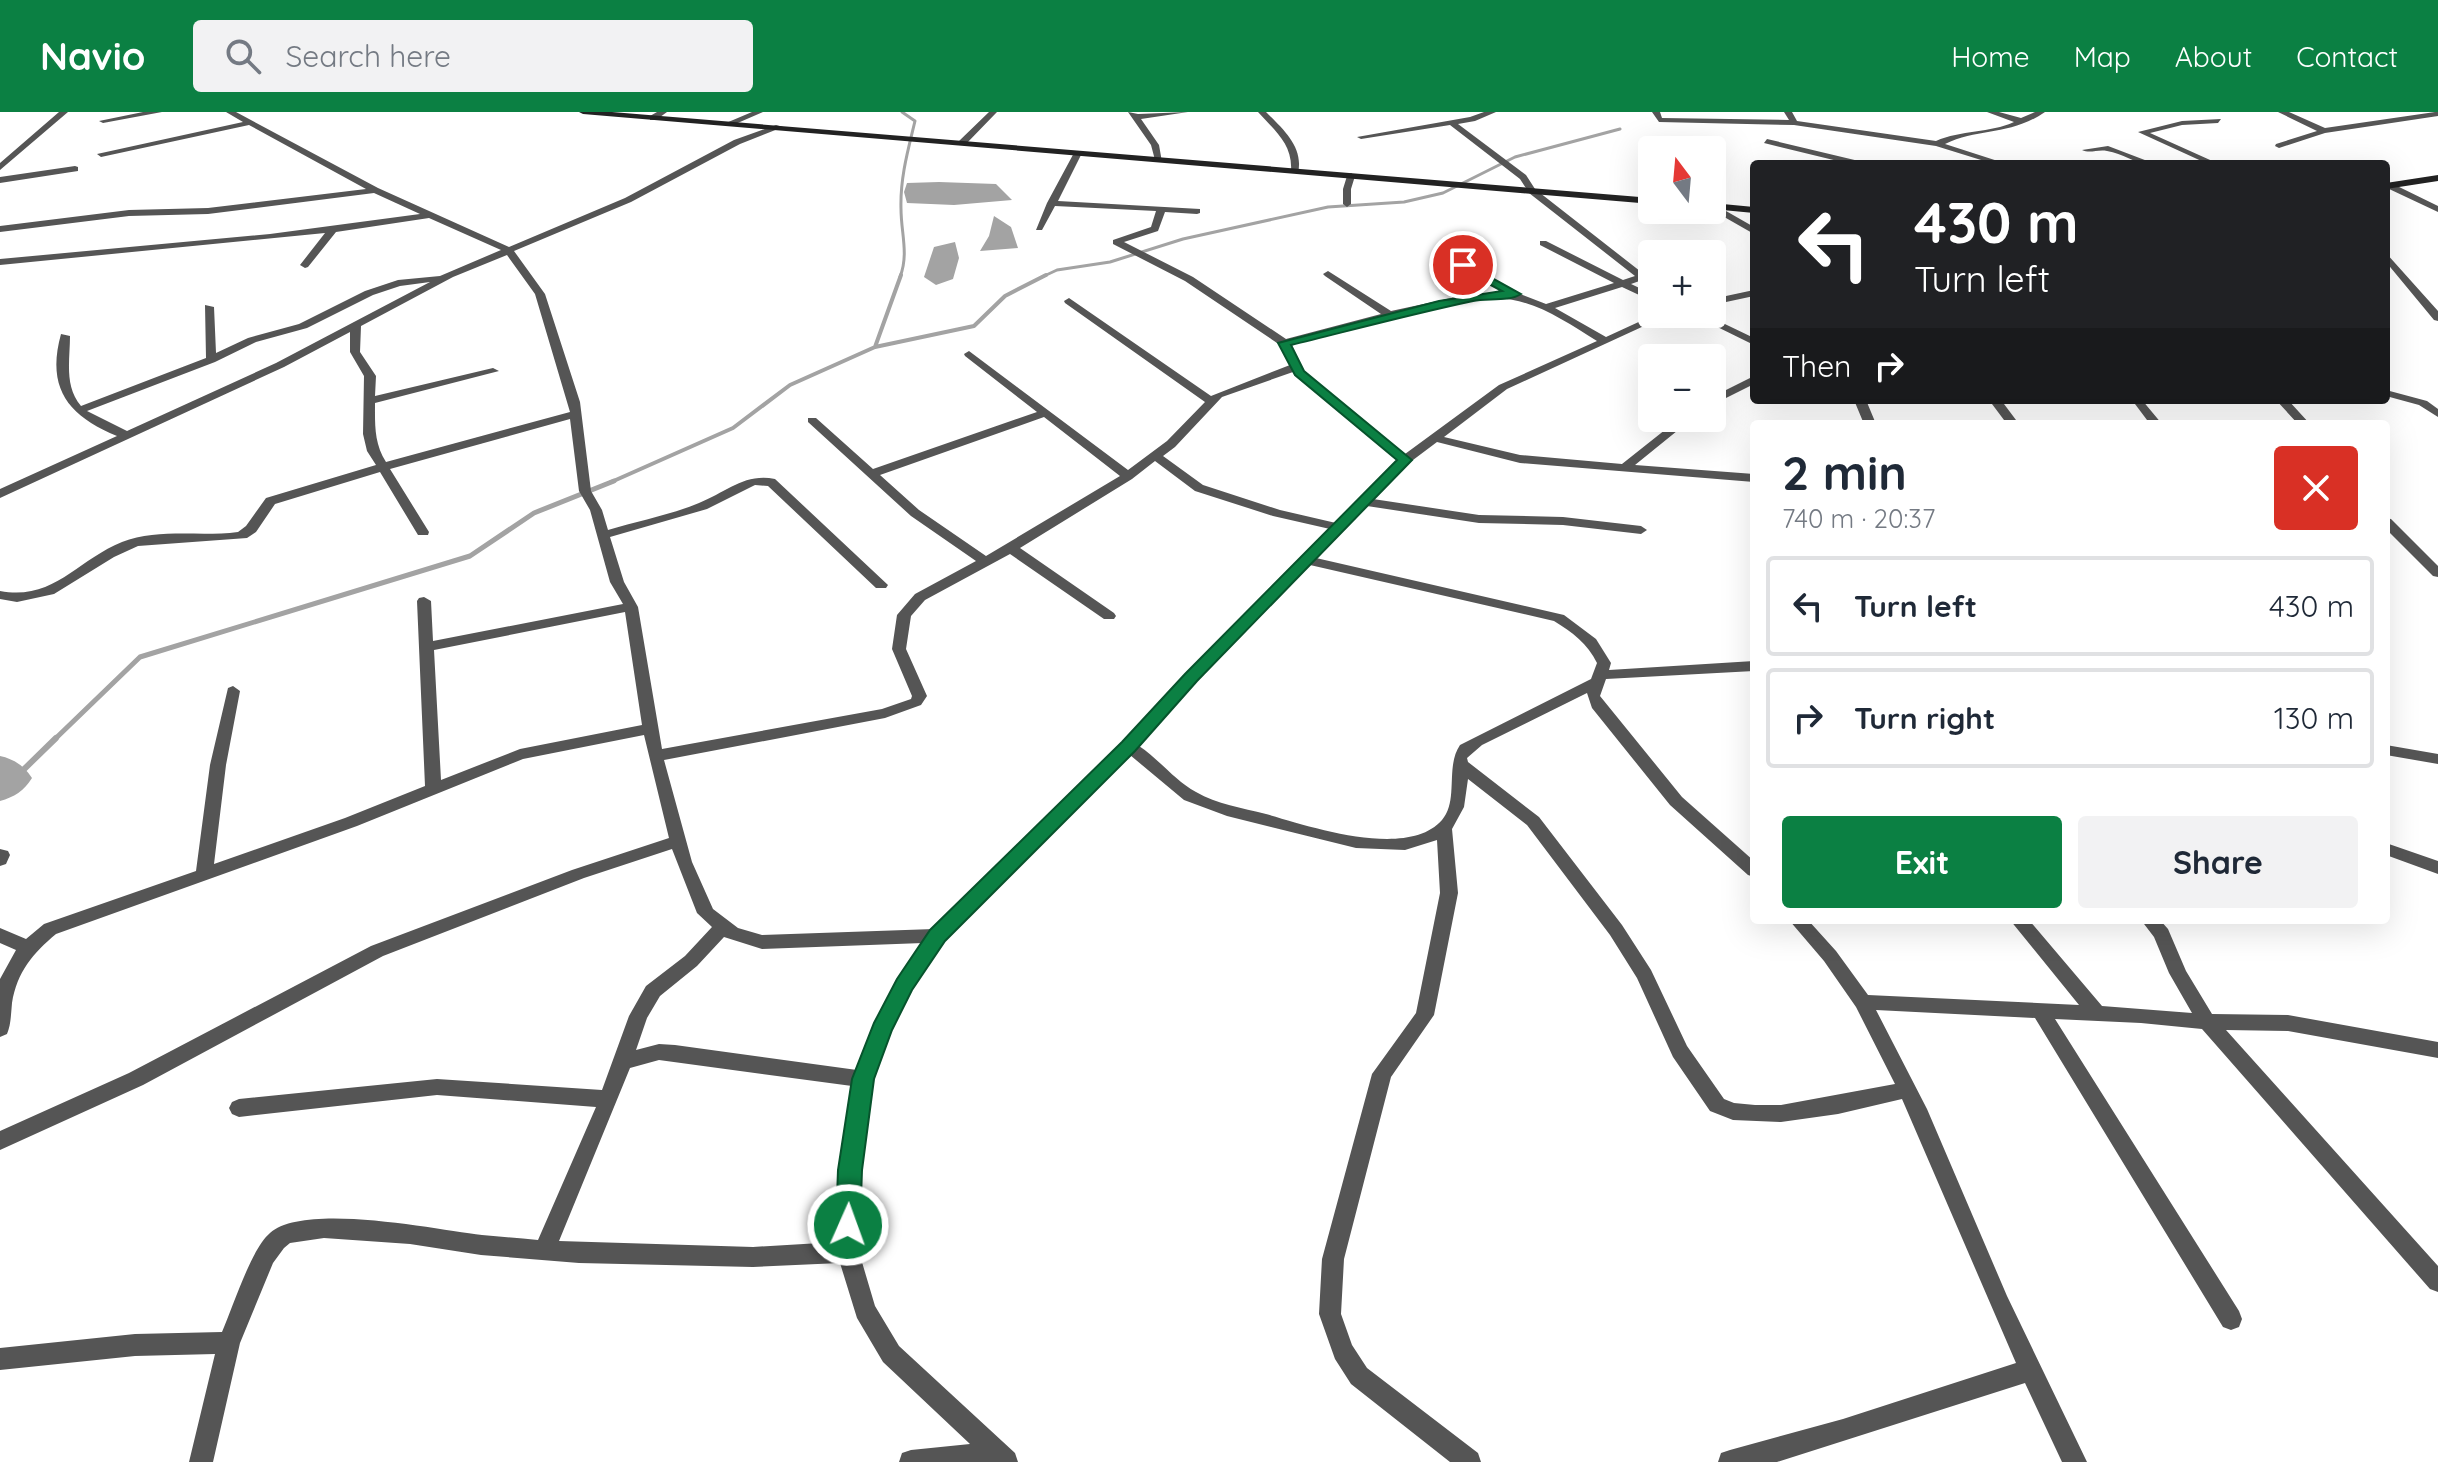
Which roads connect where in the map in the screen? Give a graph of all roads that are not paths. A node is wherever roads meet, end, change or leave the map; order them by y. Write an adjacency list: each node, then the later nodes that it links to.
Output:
1 (64, 112): 43 (street)
2 (158, 112): 19 (street)
3 (230, 112): 23 (street)
4 (583, 112): 18 (main road)
5 (663, 112): 18 (street)
6 (759, 112): 24 (street)
7 (993, 112): 30 (street)
8 (1184, 112): 17 (street)
9 (1262, 112): 45 (street)
10 (1492, 112): 22 (street)
11 (1656, 112): 25 (street)
12 (1788, 112): 25 (street)
13 (1991, 112): 20 (street)
14 (2041, 112): 20 (street)
15 (2282, 112): 27 (street)
16 (2437, 113): 27 (street)
17 (1134, 114): 37 (street)
18 (653, 118): 24 (main road)
19 (103, 121)
20 (2021, 121): 31 (street)
21 (2218, 121): 42 (street)
22 (1451, 122): 28 (street); 52 (street)
23 (249, 123): 35 (street); 51 (street)
24 (730, 123): 26 (main road)
25 (1794, 123): 31 (street)
26 (779, 127): 30 (main road); 68 (street)
27 (2324, 131): 32 (street)
28 (1361, 137)
29 (1767, 141): 38 (street)
30 (962, 143): 34 (main road)
31 (1937, 144): 36 (street)
32 (2279, 146)
33 (2086, 150): 41 (street)
34 (1078, 153): 37 (main road); 54 (street)
35 (101, 154)
36 (1972, 155): 39 (street); 40 (street)
37 (1159, 160): 45 (main road)
38 (1844, 160)
39 (1963, 160)
40 (1989, 160)
41 (2137, 160)
42 (2206, 160)
43 (2, 162)
44 (75, 169): 48 (street)
45 (1295, 171): 46 (main road)
46 (1351, 176): 52 (main road); 55 (street)
47 (2438, 178): 49 (main road)
48 (0, 180)
49 (2390, 186)
50 (2390, 187): 58 (street)
51 (375, 190): 62 (street); 64 (street)
52 (1532, 191): 53 (main road); 75 (street)
53 (1638, 200)
54 (1051, 203): 57 (street); 63 (street)
55 (1347, 204)
56 (1726, 207): 59 (main road)
57 (1161, 209): 60 (street); 91 (street)
58 (2438, 209)
59 (1750, 210)
60 (1197, 211)
61 (1726, 214): 65 (street)
62 (430, 215): 66 (street); 68 (street)
63 (1039, 228)
64 (0, 229)
65 (1750, 229)
66 (332, 231): 71 (street); 72 (street)
67 (1543, 243): 75 (street)
68 (508, 250): 74 (street); 105 (street)
69 (1439, 253): 78 (street)
70 (2390, 261): 84 (street)
71 (0, 262)
72 (305, 265)
73 (1328, 274): 83 (street)
74 (450, 275): 85 (street); 93 (street)
75 (1622, 285): 76 (street); 82 (street)
76 (1638, 292)
77 (1750, 294): 79 (street)
78 (1514, 295): 82 (street); 83 (street)
79 (1726, 299)
80 (1069, 301): 99 (street)
81 (209, 307): 93 (street)
82 (1543, 308): 89 (street)
83 (1392, 316): 91 (street)
84 (2438, 318)
85 (356, 323): 100 (street); 111 (street)
86 (1638, 326): 89 (street)
87 (1725, 328): 90 (street)
88 (65, 336): 103 (street)
89 (1604, 340): 112 (street)
90 (1750, 340)
91 (1284, 343): 94 (street)
92 (969, 354): 104 (street)
93 (211, 360): 103 (street)
94 (1295, 367): 99 (street); 114 (street)
95 (493, 371): 100 (street)
96 (1750, 381): 97 (street)
97 (1726, 394)
98 (2390, 394): 106 (street)
99 (1210, 400): 113 (street)
100 (368, 401): 115 (street)
101 (2139, 404): 108 (street)
102 (2286, 404): 109 (street)
103 (80, 410): 111 (street)
104 (1046, 413): 117 (street); 118 (street)
105 (576, 414): 115 (street); 126 (street)
106 (2438, 414)
107 (812, 420): 117 (street)
108 (2153, 420)
109 (2300, 420)
110 (1669, 432): 116 (street)
111 (129, 436): 120 (street)
112 (1434, 438): 114 (street); 116 (street)
113 (1157, 457): 118 (street); 123 (street)
114 (1405, 460): 121 (street)
115 (381, 467): 125 (street); 132 (street)
116 (1625, 467): 119 (street)
117 (870, 474): 129 (street)
118 (1128, 476): 127 (street)
119 (1750, 478)
120 (0, 494)
121 (1365, 502): 123 (street); 124 (street)
122 (2390, 526): 130 (street)
123 (1339, 527): 128 (street)
124 (1641, 530)
125 (423, 532)
126 (604, 535): 131 (street); 134 (street)
127 (1011, 548): 129 (street); 135 (street)
128 (1307, 560): 138 (street); 141 (street)
129 (986, 562): 143 (street)
130 (2438, 573)
131 (881, 585)
132 (0, 595)
133 (424, 601): 136 (street)
134 (631, 607): 136 (street); 140 (street)
135 (1109, 616)
136 (427, 647): 146 (street)
137 (1750, 666): 138 (street)
138 (1597, 679): 145 (street); 150 (street)
139 (233, 691): 152 (street)
140 (651, 728): 143 (street); 146 (street)
141 (1129, 747): 147 (street); 158 (street)
142 (2390, 751): 144 (street)
143 (655, 756): 148 (street)
144 (2438, 759)
145 (1461, 765): 147 (street); 168 (street)
146 (433, 789): 152 (street)
147 (1444, 828): 182 (street)
148 (679, 841): 156 (street); 171 (street)
149 (2390, 850): 151 (street)
150 (1750, 867)
151 (2438, 868)
152 (204, 873): 159 (street)
153 (1802, 924): 160 (street)
154 (2022, 924): 162 (street)
155 (2153, 924): 163 (street)
156 (723, 926): 158 (street); 166 (street)
157 (0, 935): 159 (street)
158 (938, 936): 167 (street)
159 (26, 947): 164 (street)
160 (1863, 1002): 161 (street); 168 (street)
161 (2040, 1010): 162 (street); 175 (street)
162 (2097, 1013): 163 (street)
163 (2207, 1022): 165 (street); 174 (street)
164 (0, 1029)
165 (2438, 1050)
166 (622, 1062): 167 (street); 169 (street)
167 (863, 1079): 173 (street)
168 (1907, 1090): 178 (street)
169 (609, 1099): 170 (street); 172 (street)
170 (239, 1108)
171 (0, 1141)
172 (544, 1250): 173 (street); 176 (street)
173 (848, 1252): 179 (street)
174 (2438, 1282)
175 (2231, 1319)
176 (229, 1343): 177 (street); 180 (street)
177 (0, 1359)
178 (2029, 1370): 183 (street); 184 (street)
179 (1001, 1458): 181 (street)
180 (201, 1462)
181 (911, 1462)
182 (1469, 1462)
183 (1730, 1462)
184 (2075, 1462)

